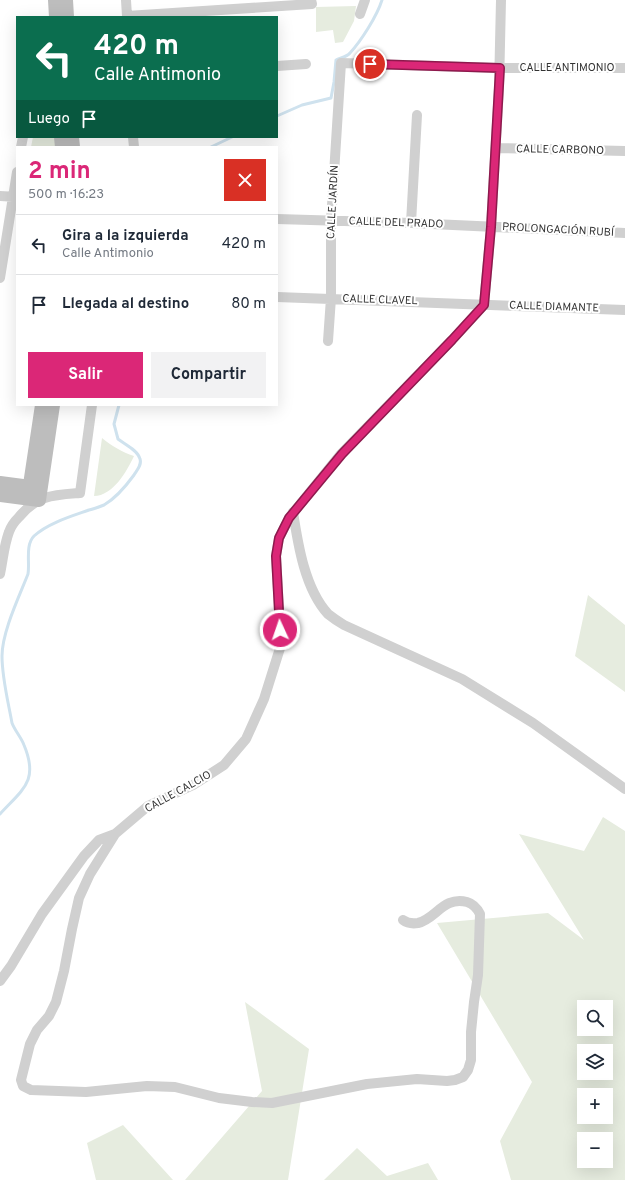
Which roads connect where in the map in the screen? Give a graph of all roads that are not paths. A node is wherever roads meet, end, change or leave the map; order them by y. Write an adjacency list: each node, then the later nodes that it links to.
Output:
1 (55, 0): 8 (street)
2 (66, 0): 9 (street)
3 (126, 0): 4 (street)
4 (311, 0)
5 (365, 0): 7 (street)
6 (501, 0): 13 (street)
7 (360, 14)
8 (56, 16)
9 (67, 16)
10 (341, 63): 13 (street, CALLE ANTIMONIO); 23 (street, CALLE JARDÍN)
11 (306, 64): 12 (street)
12 (278, 66)
13 (500, 68): 14 (street, CALLE ANTIMONIO); 16 (street)
14 (625, 68)
15 (417, 115): 24 (street)
16 (496, 148): 17 (street, CALLE CARBONO); 25 (street)
17 (625, 151)
18 (16, 184): 20 (street)
19 (0, 196): 20 (street)
20 (15, 197): 21 (street)
21 (9, 208): 27 (street)
22 (278, 219): 23 (street, CALLE DEL PRADO)
23 (331, 221): 24 (street, CALLE DEL PRADO); 29 (street, CALLE JARDÍN)
24 (411, 223): 25 (street, CALLE DEL PRADO)
25 (491, 227): 26 (street, PROLONGACIÓN RUBÍ); 30 (street)
26 (625, 233)
27 (0, 278)
28 (278, 297): 29 (street, CALLE CLAVEL)
29 (331, 298): 30 (street, CALLE CLAVEL); 32 (street, CALLE JARDÍN)
30 (484, 305): 31 (street, CALLE DIAMANTE); 39 (street, CALLE CALCIO)
31 (625, 310)
32 (328, 341)
33 (42, 406): 38 (street)
34 (53, 406): 38 (street)
35 (92, 406): 38 (street)
36 (0, 483): 38 (street)
37 (0, 495): 38 (street)
38 (33, 496): 40 (street)
39 (293, 512): 41 (street); 42 (street, CALLE CALCIO)
40 (0, 574)
41 (625, 789)
42 (115, 834): 43 (street); 44 (street)
43 (402, 920)
44 (0, 981)

